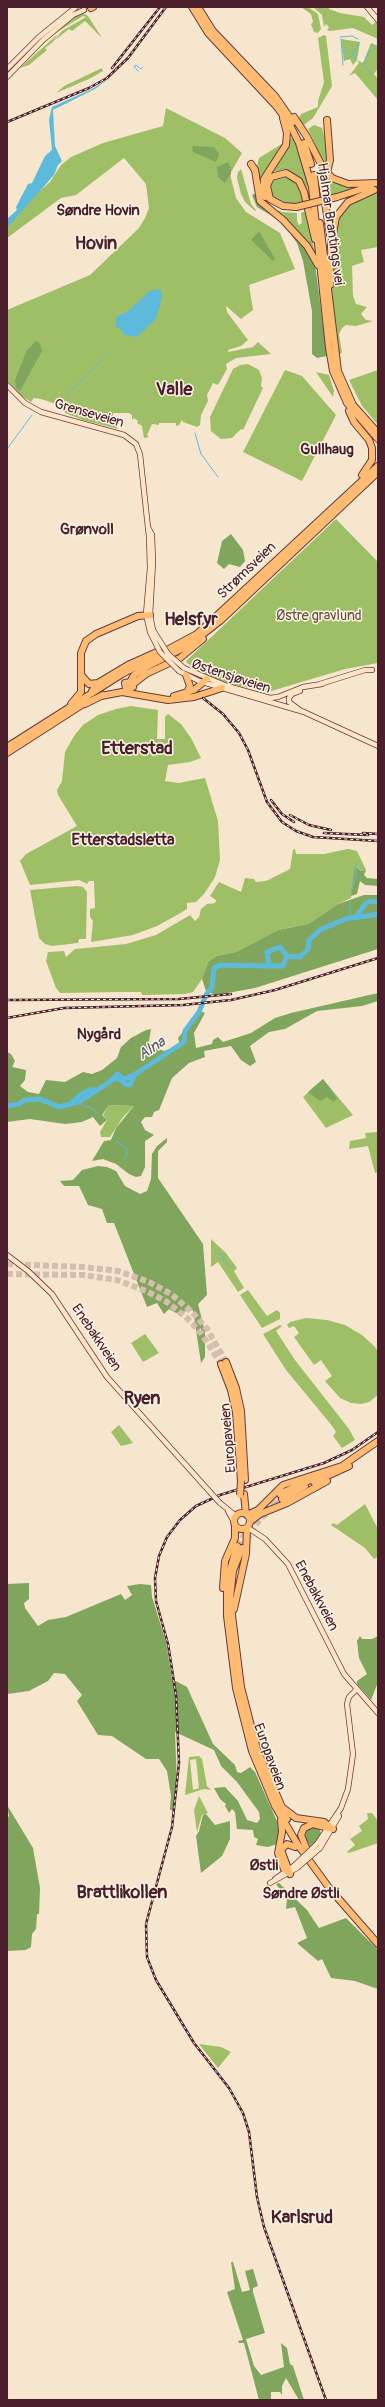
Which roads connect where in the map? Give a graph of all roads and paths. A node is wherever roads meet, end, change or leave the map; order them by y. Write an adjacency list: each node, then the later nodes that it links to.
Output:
1 (76, 7): 7 (main road)
2 (91, 7): 4 (main road)
3 (367, 7): 6 (main road)
4 (82, 8): 8 (main road)
5 (194, 8): 9 (highway, Hjalmar Brantings vei)
6 (378, 20)
7 (7, 69)
8 (7, 77)
9 (283, 111): 12 (highway); 14 (highway); 16 (highway, Hjalmar Brantings vei); 18 (highway, Hjalmar Brantings vei)
10 (327, 120): 12 (highway)
11 (251, 164): 17 (highway)
12 (327, 173): 13 (highway); 15 (highway)
13 (377, 186): 14 (highway); 15 (highway)
14 (297, 209): 16 (highway)
15 (331, 240): 18 (highway)
16 (317, 246): 17 (highway, Hjalmar Brantings vei)
17 (320, 271): 20 (highway, Hjalmar Brantings vei)
18 (330, 315): 21 (highway, Hjalmar Brantings vei)
19 (7, 385): 26 (main road, Grenseveien)
20 (347, 403): 22 (highway); 25 (highway)
21 (378, 433)
22 (378, 439)
23 (378, 466): 25 (highway, Strømsveien)
24 (378, 472): 27 (highway, Strømsveien)
25 (347, 494): 29 (highway, Strømsveien)
26 (147, 615): 28 (main road, Grenseveien); 33 (highway)
27 (220, 622): 30 (highway, Strømsveien); 38 (highway)
28 (152, 631): 32 (main road, Østensjøveien, bridge)
29 (179, 645): 36 (highway); 45 (highway, Strømsveien)
30 (147, 666): 38 (highway); 45 (highway, Strømsveien)
31 (378, 669): 37 (main road)
32 (181, 670): 34 (main road, Østensjøveien); 35 (main road, Østensjøveien)
33 (82, 675): 36 (highway); 48 (highway)
34 (186, 675): 35 (main road, Østensjøveien); 40 (highway)
35 (206, 681): 39 (main road, Østensjøveien); 40 (highway); 42 (highway); 43 (main road, Østensjøveien)
36 (98, 683): 45 (highway)
37 (322, 684): 41 (main road); 44 (main road)
38 (130, 688): 40 (highway); 42 (highway); 45 (highway)
39 (222, 688): 42 (highway); 46 (main road, Østensjøveien)
40 (187, 693)
41 (284, 695): 43 (main road, Østensjøveien); 44 (main road, Østensjøveien)
42 (197, 696)
43 (278, 697): 46 (main road, Østensjøveien)
44 (289, 700): 47 (main road, Østensjøveien); 49 (main road, Østensjøveien)
45 (81, 703): 48 (highway, Strømsveien); 50 (highway, Strømsveien)
46 (279, 704): 47 (main road, Østensjøveien)
47 (284, 706): 49 (main road, Østensjøveien)
48 (66, 710): 50 (highway, Strømsveien)
49 (300, 711): 51 (main road, Østensjøveien)
50 (19, 742): 52 (highway); 53 (highway)
51 (378, 746)
52 (7, 747)
53 (7, 753)
54 (7, 1254): 62 (main road, Enebakkveien, bridge)
55 (224, 1363): 60 (highway, Europaveien, bridge)
56 (378, 1441): 58 (highway)
57 (378, 1446): 59 (highway)
58 (345, 1464): 59 (highway); 61 (highway)
59 (341, 1471): 63 (highway)
60 (242, 1494): 61 (highway, Europaveien); 62 (highway, Europaveien)
61 (247, 1514): 62 (highway); 63 (highway)
62 (236, 1520): 63 (highway); 65 (highway, Europaveien)
63 (249, 1525): 65 (highway); 66 (main road, Enebakkveien)
64 (239, 1547): 65 (highway, Europaveien)
65 (229, 1617): 68 (highway, Europaveien); 69 (highway, Europaveien)
66 (355, 1688): 67 (main road, Enebakkveien); 71 (main road)
67 (378, 1713)
68 (282, 1808): 71 (highway); 73 (highway, Europaveien)
69 (281, 1816): 70 (highway); 74 (highway, Europaveien)
70 (282, 1825): 72 (highway); 75 (highway)
71 (331, 1828): 73 (highway); 75 (main road, bridge)
72 (295, 1847): 74 (highway); 75 (highway)
73 (309, 1855): 76 (highway, Europaveien)
74 (309, 1862): 77 (highway, Europaveien)
75 (288, 1872)
76 (378, 1938)
77 (378, 1944)

